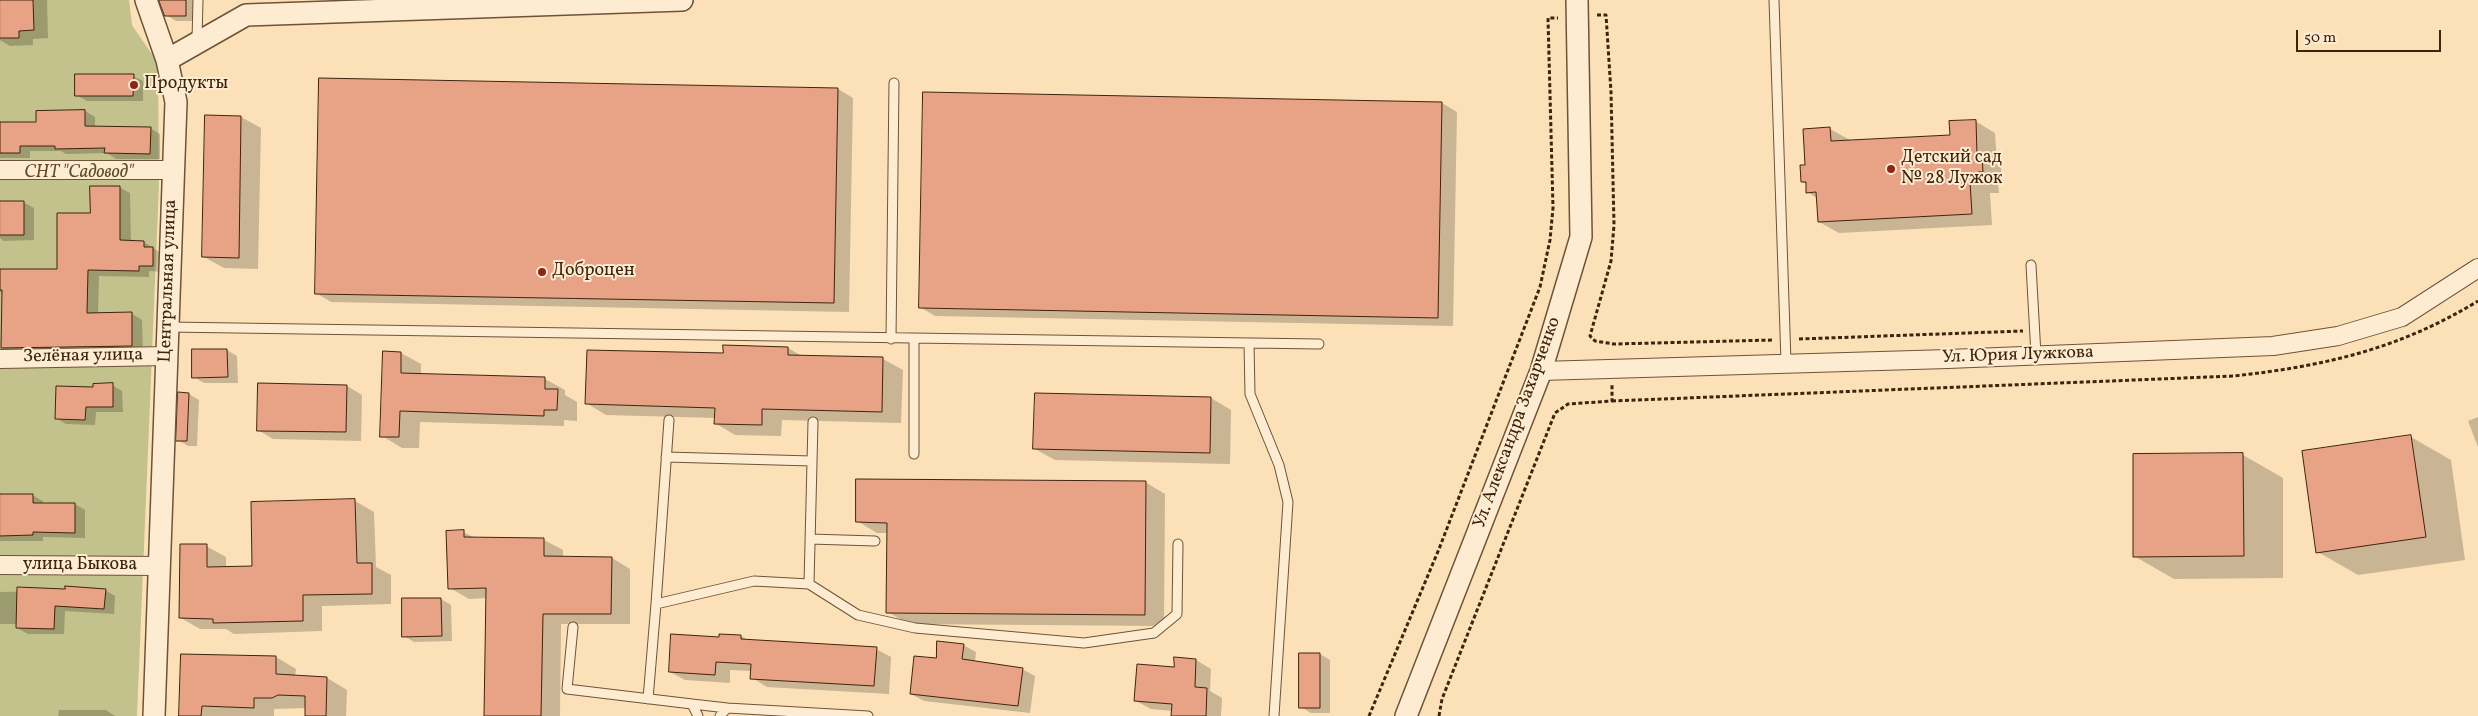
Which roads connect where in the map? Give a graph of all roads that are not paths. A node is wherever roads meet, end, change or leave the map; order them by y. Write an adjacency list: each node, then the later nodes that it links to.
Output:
1 (146, 0): 7 (street, Центральная улица)
2 (198, 0): 6 (lane)
3 (682, 0): 6 (street)
4 (1774, 0): 21 (lane)
5 (1577, 8): 22 (street, Ул. Александра Захарченко)
6 (197, 43): 7 (street)
7 (167, 60): 10 (street, Центральная улица)
8 (894, 83): 14 (lane)
9 (0, 170): 10 (street)
10 (172, 170): 13 (street, Центральная улица)
11 (2031, 265): 18 (lane)
12 (2478, 268): 18 (street, Ул. Юрия Лужкова)
13 (168, 327): 14 (lane); 19 (street, Центральная улица)
14 (890, 339): 15 (lane)
15 (914, 339): 16 (lane); 25 (lane)
16 (1249, 344): 17 (lane); 44 (lane)
17 (1319, 344)
18 (2036, 355): 21 (street, Ул. Юрия Лужкова)
19 (167, 356): 20 (street, Зелёная улица); 32 (street, Центральная улица)
20 (0, 359)
21 (1786, 362): 22 (street, Ул. Юрия Лужкова)
22 (1541, 370): 45 (street, Ул. Александра Захарченко)
23 (669, 420): 26 (lane)
24 (813, 422): 27 (lane)
25 (914, 454)
26 (666, 457): 27 (lane); 34 (lane)
27 (812, 461): 28 (lane)
28 (810, 539): 29 (lane); 33 (lane)
29 (875, 541)
30 (1178, 544): 33 (lane)
31 (0, 565): 32 (street, улица Быкова)
32 (160, 566): 40 (street, Центральная улица)
33 (810, 584): 34 (lane)
34 (656, 604): 36 (lane)
35 (573, 627): 36 (lane)
36 (648, 699): 37 (lane)
37 (692, 704): 38 (lane); 41 (lane)
38 (727, 708): 39 (lane); 42 (lane)
39 (796, 714): 43 (lane)
40 (154, 716)
41 (698, 716)
42 (720, 716)
43 (868, 716)
44 (1274, 716)
45 (1406, 716)

